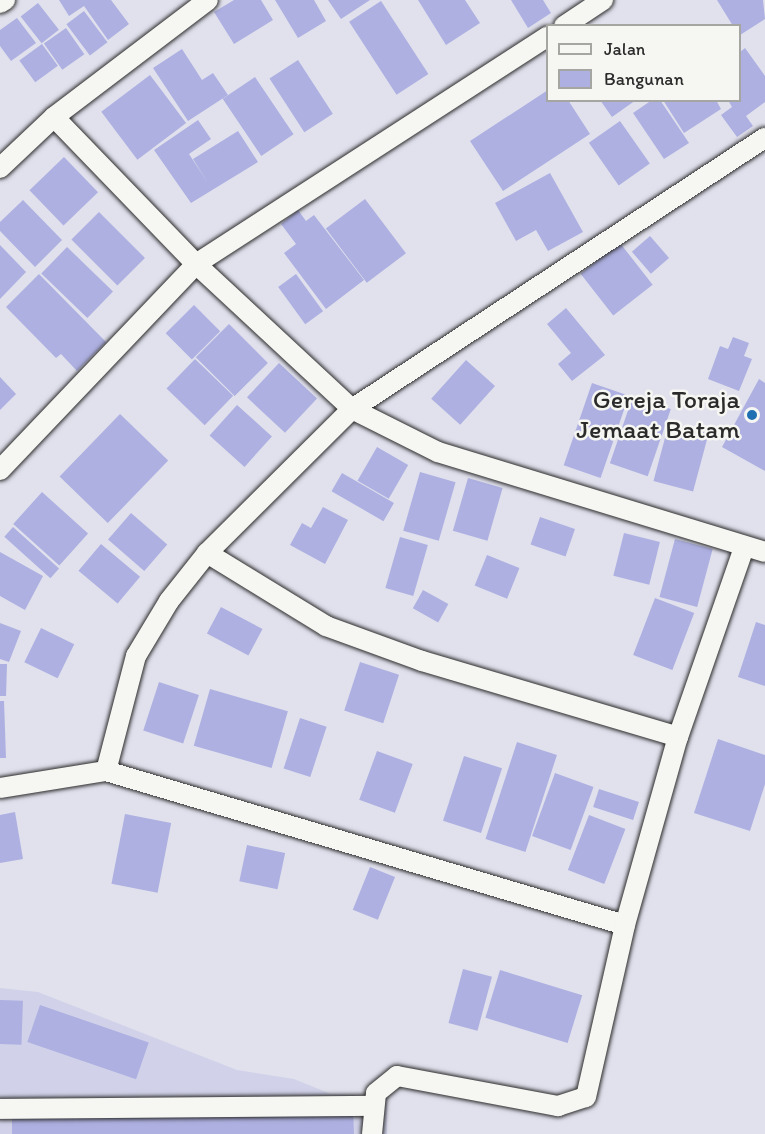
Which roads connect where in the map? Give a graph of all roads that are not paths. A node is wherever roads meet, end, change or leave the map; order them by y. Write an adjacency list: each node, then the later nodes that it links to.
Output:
1 (5, 0): 4 (street)
2 (208, 0): 7 (street)
3 (603, 0): 5 (street)
4 (0, 3)
5 (567, 24)
6 (546, 37): 10 (street)
7 (54, 117): 9 (street); 10 (street)
8 (765, 138): 11 (street)
9 (0, 168)
10 (196, 264): 11 (street); 12 (street)
11 (352, 410): 13 (street); 15 (street)
12 (0, 470)
13 (744, 547): 14 (street); 16 (street)
14 (765, 552)
15 (207, 554): 16 (street); 17 (street)
16 (678, 737): 19 (street)
17 (106, 771): 18 (street); 19 (street)
18 (0, 788)
19 (625, 925): 20 (street)
20 (371, 1106): 21 (street); 22 (street)
21 (0, 1109)
22 (372, 1134)

